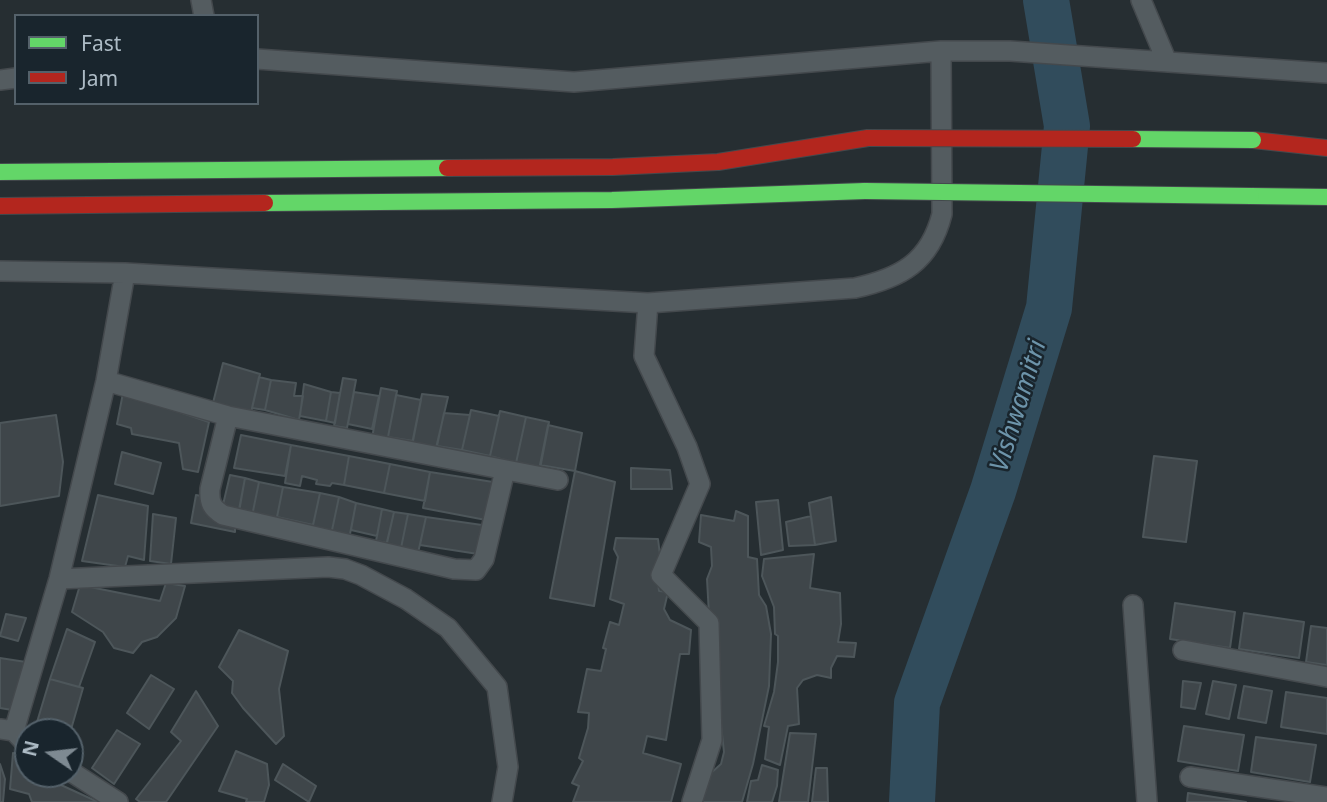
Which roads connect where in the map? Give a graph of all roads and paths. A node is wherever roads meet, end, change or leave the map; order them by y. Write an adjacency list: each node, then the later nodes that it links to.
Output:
1 (1141, 0): 4 (street)
2 (941, 51): 3 (street); 4 (street); 12 (street)
3 (259, 59)
4 (1161, 61): 5 (street)
5 (1327, 73)
6 (1327, 148): 7 (main road, bridge)
7 (0, 172)
8 (1327, 197): 9 (main road, bridge)
9 (0, 206)
10 (0, 271): 11 (street)
11 (125, 273): 12 (street); 13 (street)
12 (649, 303): 27 (street)
13 (106, 381): 14 (street); 17 (street)
14 (228, 415): 15 (street); 15 (street)
15 (505, 470): 16 (street)
16 (558, 480)
17 (59, 579): 21 (street); 26 (street)
18 (1133, 605): 28 (street)
19 (1183, 650): 20 (street)
20 (1327, 677)
21 (7, 730)
22 (1191, 777): 24 (street)
23 (84, 780): 25 (street)
24 (1327, 797)
25 (118, 802)
26 (502, 802)
27 (692, 802)
28 (1147, 802)

